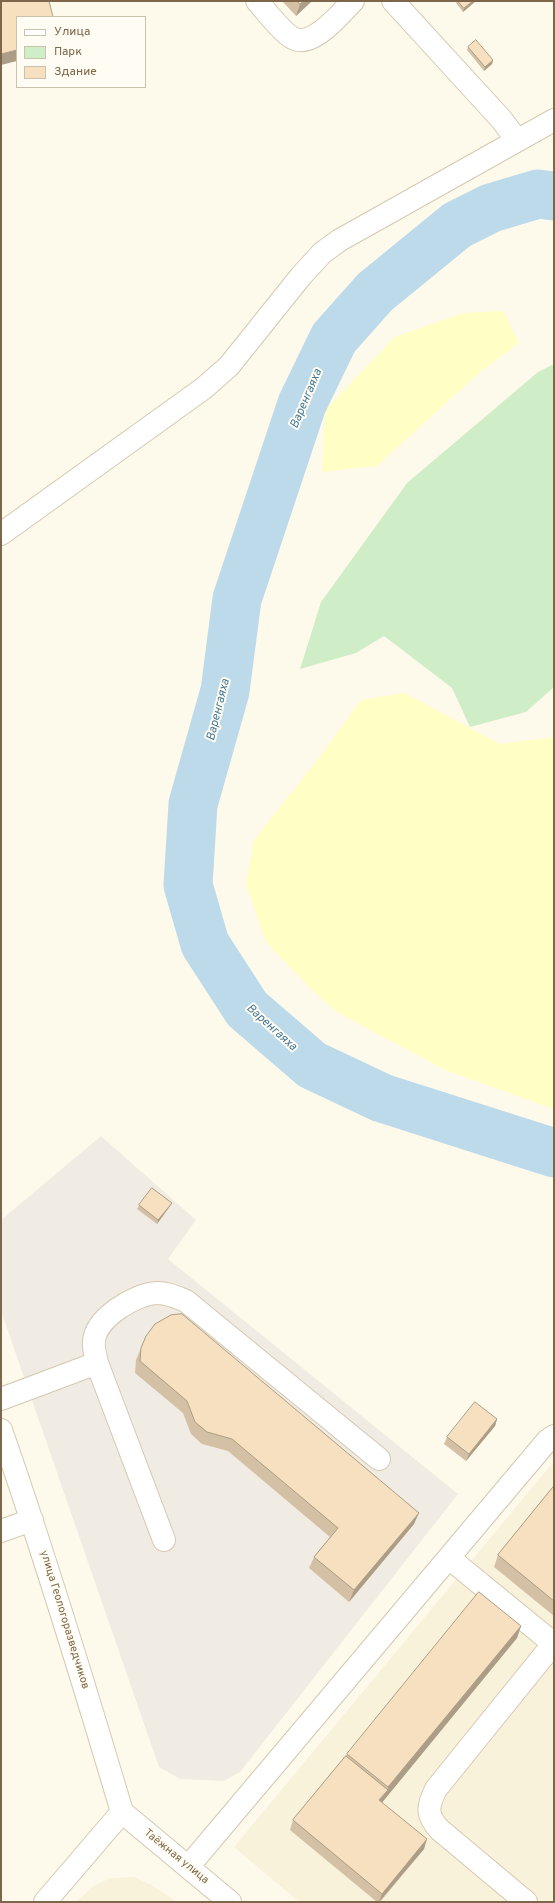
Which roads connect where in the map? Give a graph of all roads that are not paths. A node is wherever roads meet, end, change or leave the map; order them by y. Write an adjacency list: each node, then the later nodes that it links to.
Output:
1 (257, 1): 2 (street)
2 (353, 1)
3 (393, 1): 5 (street)
4 (554, 120): 5 (street)
5 (517, 140): 6 (street)
6 (1, 534)
7 (97, 1363): 8 (street); 11 (street); 14 (street)
8 (1, 1399)
9 (1, 1430): 12 (street, улица Геологоразведчиков)
10 (554, 1436): 15 (street)
11 (379, 1459)
12 (32, 1520): 13 (street); 17 (street, улица Геологоразведчиков)
13 (1, 1531)
14 (164, 1540)
15 (449, 1558): 16 (street); 18 (street)
16 (554, 1643): 21 (street)
17 (122, 1812): 18 (street, Таёжная улица); 19 (street)
18 (188, 1868): 20 (street, Таёжная улица)
19 (45, 1902)
20 (230, 1902)
21 (526, 1902)

